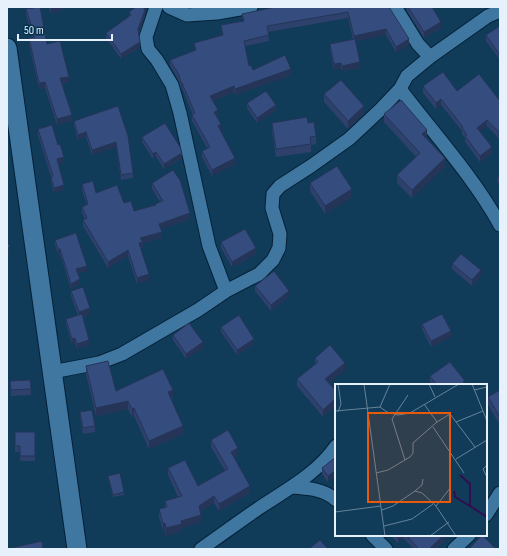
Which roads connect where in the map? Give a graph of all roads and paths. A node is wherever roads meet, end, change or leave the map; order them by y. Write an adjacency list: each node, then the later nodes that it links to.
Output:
1 (156, 7): 10 (street)
2 (170, 7): 3 (street)
3 (251, 7)
4 (395, 7): 7 (street)
5 (500, 11): 7 (street)
6 (7, 48): 11 (main road)
7 (430, 57): 8 (street)
8 (400, 89): 9 (street); 10 (street)
9 (500, 226)
10 (226, 291): 11 (street)
11 (52, 372): 19 (main road)
12 (335, 447): 13 (street)
13 (291, 487): 15 (street); 20 (street)
14 (500, 493): 16 (street)
15 (335, 499)
16 (487, 513)
17 (373, 536): 21 (street)
18 (468, 536): 22 (street)
19 (77, 549)
20 (201, 549)
21 (386, 549)
22 (454, 549)

